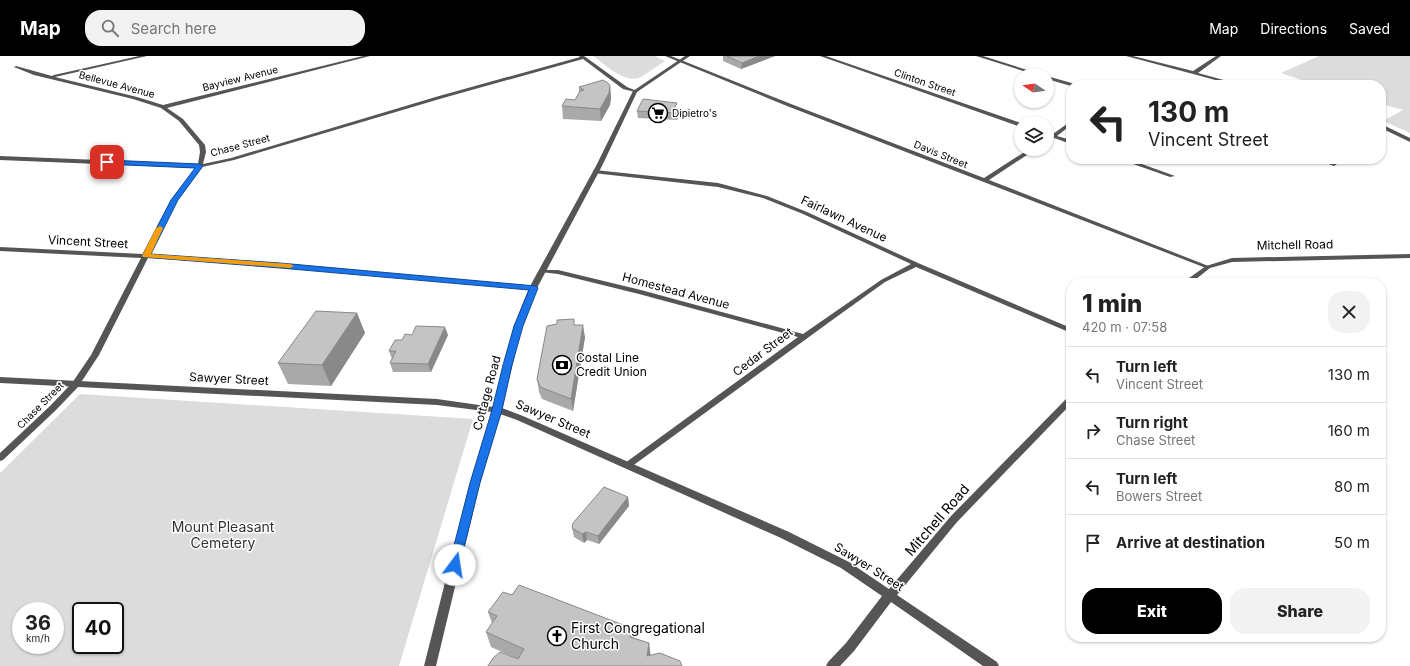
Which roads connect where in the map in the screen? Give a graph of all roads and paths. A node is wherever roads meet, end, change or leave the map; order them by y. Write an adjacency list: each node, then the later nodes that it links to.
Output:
1 (145, 56): 16 (street)
2 (368, 56): 21 (street, Bayview Avenue)
3 (667, 56): 11 (street, Davis Street)
4 (688, 56): 11 (street, Cottage Road)
5 (822, 56): 22 (street, Clinton Street)
6 (978, 56): 14 (street)
7 (1128, 56): 12 (street)
8 (1147, 56): 12 (street)
9 (1219, 56): 15 (street)
10 (582, 57): 20 (street); 31 (street, Chase Street)
11 (680, 61): 20 (street, Cottage Road); 34 (street, Davis Street)
12 (1159, 64): 15 (street)
13 (16, 67): 16 (street, Bellevue Avenue)
14 (1018, 68)
15 (1194, 73): 18 (street)
16 (51, 77): 21 (street, Bellevue Avenue)
17 (1054, 79): 19 (street)
18 (1221, 80)
19 (1066, 83)
20 (635, 92): 32 (street, Cottage Road)
21 (163, 107): 31 (street, Bellevue Avenue)
22 (1014, 123)
23 (1066, 127): 25 (street)
24 (1386, 128): 27 (street)
25 (1055, 136): 26 (street)
26 (1066, 140)
27 (1410, 140)
28 (1022, 156): 34 (street)
29 (0, 158): 31 (street)
30 (1137, 164): 33 (street)
31 (200, 166): 36 (street, Chase Street)
32 (595, 172): 38 (street, Fairlawn Avenue); 40 (street, Cottage Road)
33 (1172, 176)
34 (984, 181): 39 (street, Davis Street)
35 (0, 249): 36 (street, Vincent Street)
36 (146, 256): 42 (street, Vincent Street); 46 (street, Chase Street)
37 (1409, 257): 39 (street, Mitchell Road)
38 (916, 264): 43 (street, Fairlawn Avenue); 44 (street, Cedar Street)
39 (1208, 267): 41 (street, Mitchell Road)
40 (542, 271): 42 (street, Cottage Road); 44 (street, Homestead Avenue)
41 (1193, 278)
42 (534, 288): 48 (street, Cottage Road)
43 (1066, 329)
44 (803, 336): 50 (street, Cedar Street)
45 (0, 380): 46 (street, Sawyer Street)
46 (75, 385): 48 (street, Sawyer Street); 49 (street, Chase Street)
47 (1066, 404): 51 (street, Mitchell Road)
48 (497, 410): 50 (street, Sawyer Street); 52 (street, Cottage Road)
49 (0, 458)
50 (628, 465): 51 (street, Sawyer Street)
51 (890, 595): 53 (street, Mitchell Road); 54 (street, Sawyer Street)
52 (430, 666)
53 (832, 666)
54 (993, 666)

